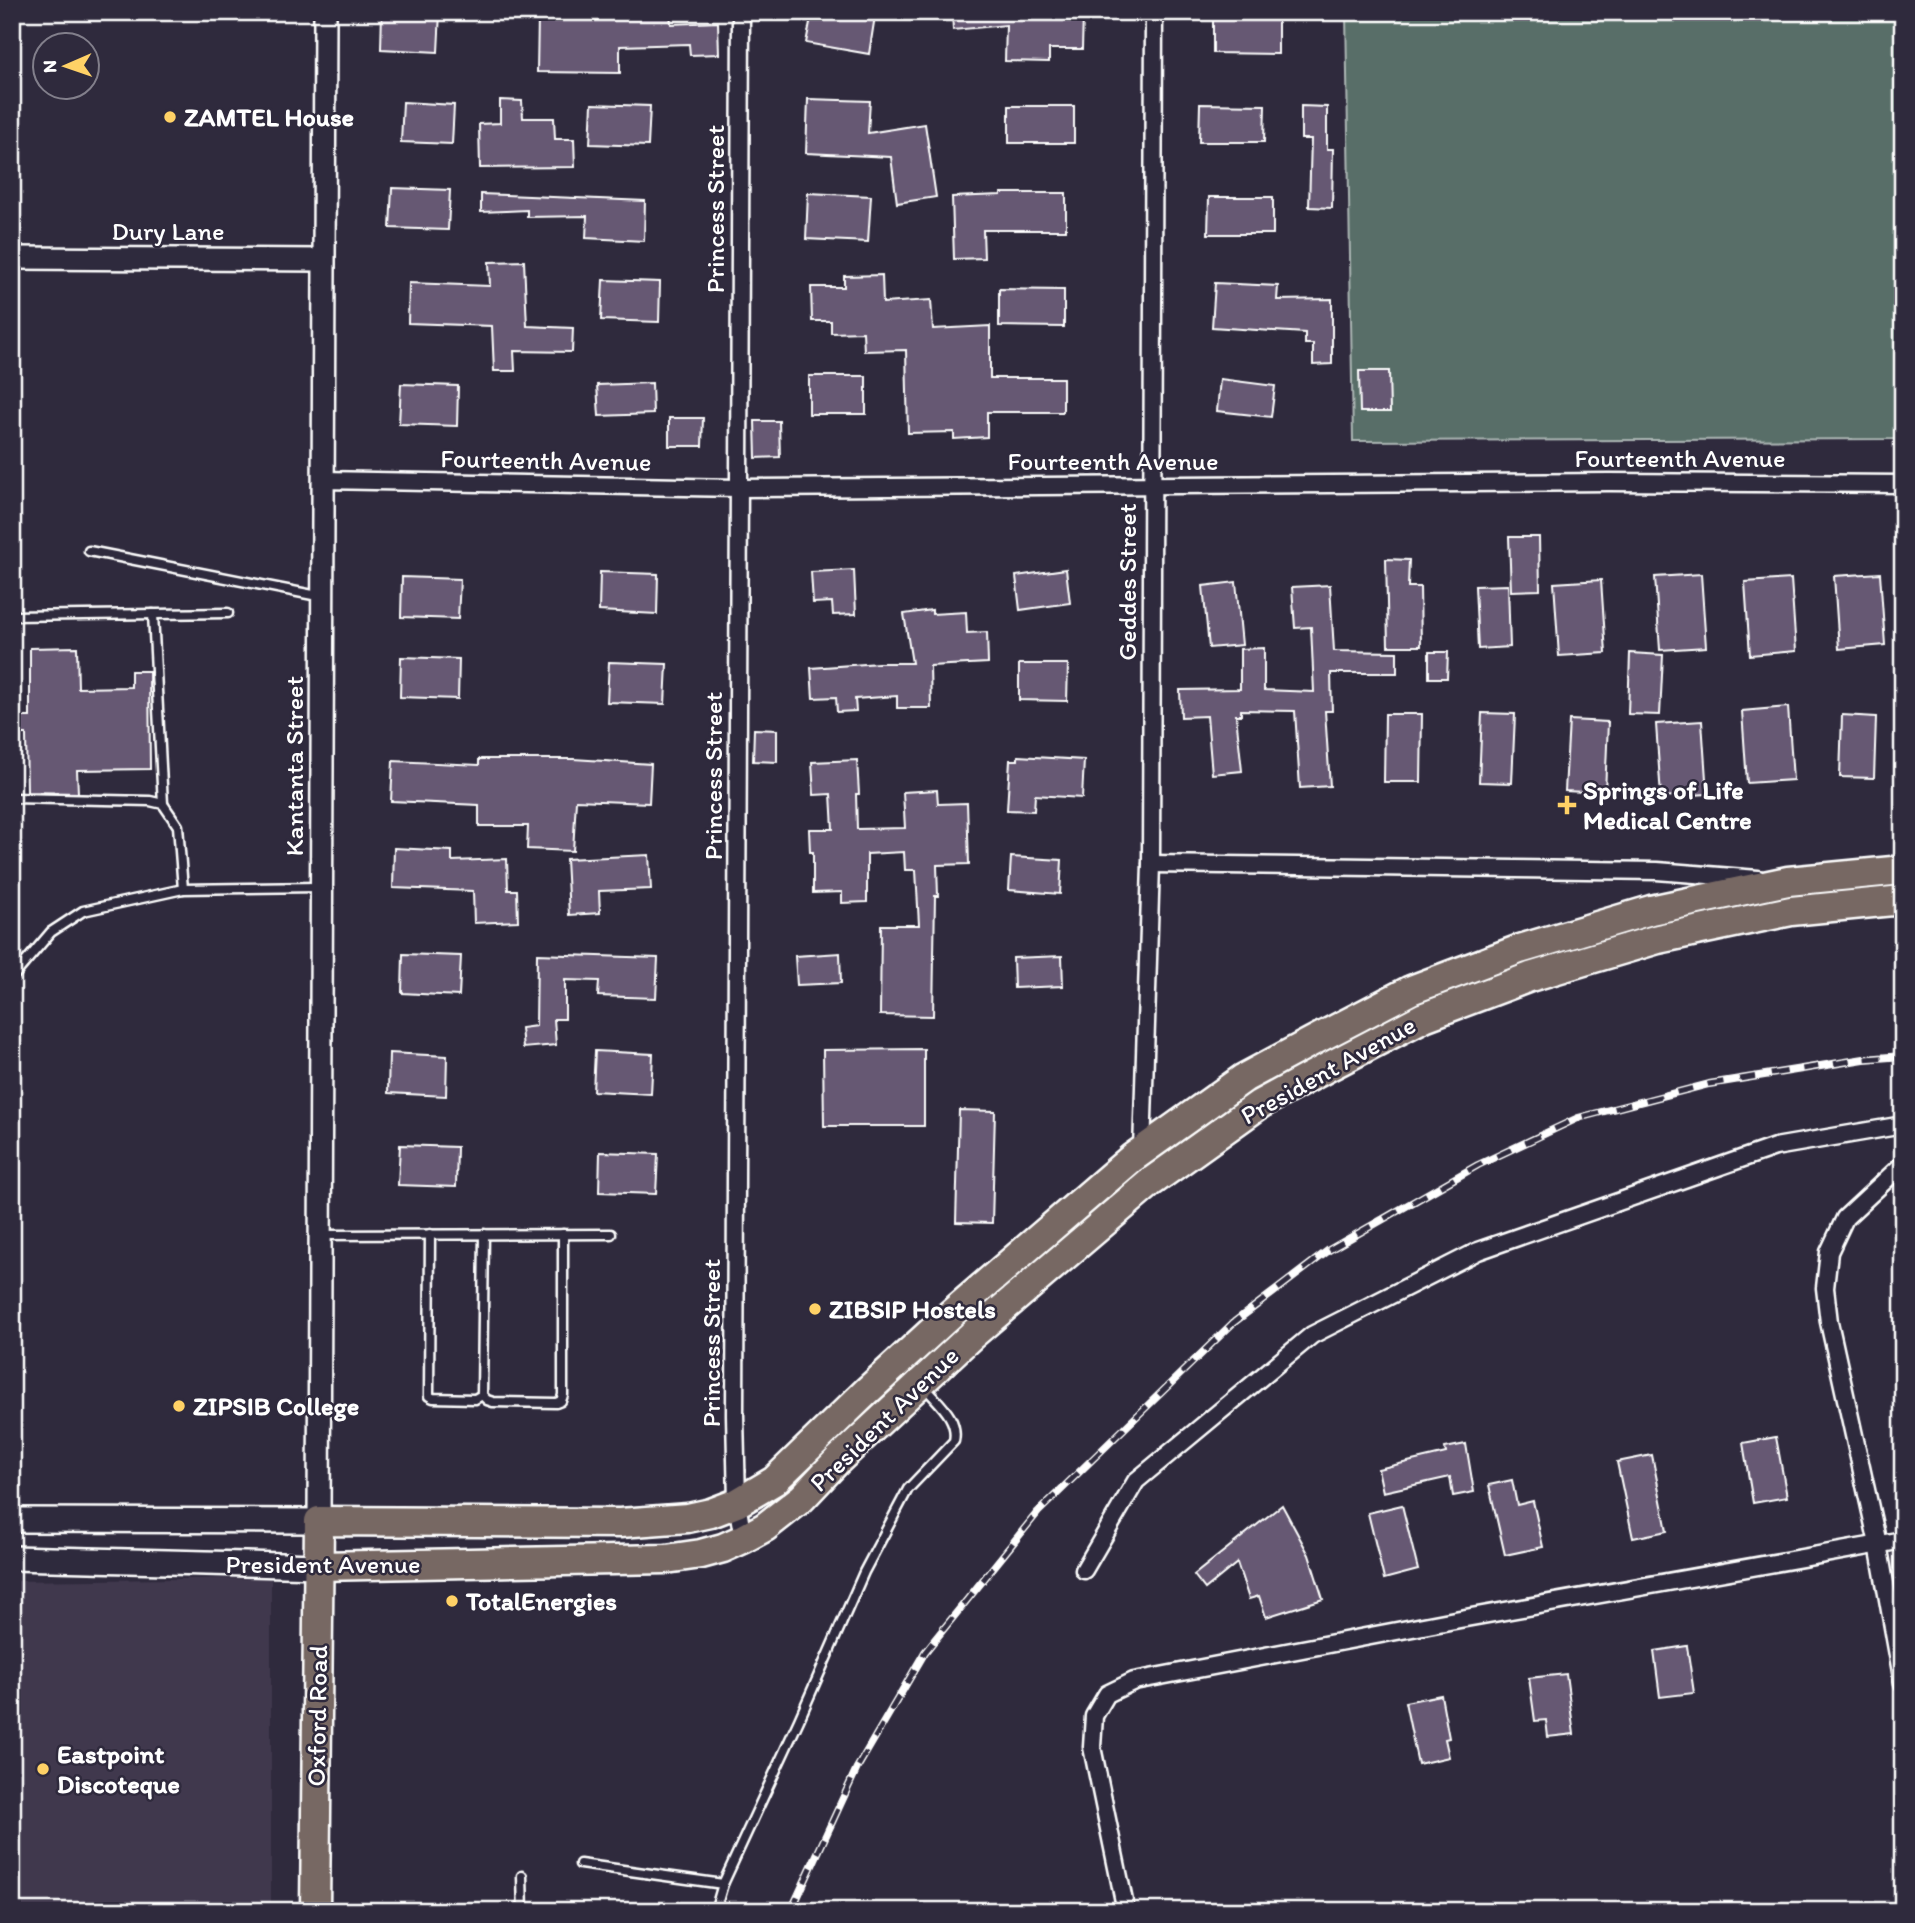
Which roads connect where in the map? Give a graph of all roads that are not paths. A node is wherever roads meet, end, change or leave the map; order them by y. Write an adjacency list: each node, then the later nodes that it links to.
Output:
1 (325, 12): 5 (street, Kantanta Street)
2 (741, 12): 9 (street, Princess Street)
3 (1154, 12): 8 (street, Geddes Street)
4 (12, 258): 5 (street, Dury Lane)
5 (323, 260): 6 (street, Kantanta Street)
6 (323, 480): 9 (street, Fourteenth Avenue); 11 (street, Kantanta Street)
7 (1903, 484): 8 (street, Fourteenth Avenue)
8 (1151, 485): 9 (street, Fourteenth Avenue); 17 (street, Geddes Street)
9 (738, 488): 34 (street, Princess Street)
10 (89, 551): 11 (lane)
11 (323, 597): 20 (street, Kantanta Street)
12 (228, 613): 13 (lane)
13 (153, 614): 14 (lane); 16 (lane)
14 (12, 616)
15 (12, 798): 16 (lane)
16 (163, 804): 21 (lane)
17 (1151, 864): 19 (street); 25 (street, Geddes Street)
18 (1903, 870): 19 (highway, President Avenue)
19 (1788, 881): 25 (highway, President Avenue)
20 (322, 887): 21 (lane); 31 (street, Kantanta Street)
21 (183, 889): 23 (lane)
22 (1903, 900): 32 (highway, President Avenue)
23 (12, 978)
24 (1903, 1125): 46 (street)
25 (1142, 1151): 34 (highway, President Avenue)
26 (1903, 1164): 41 (street)
27 (430, 1234): 28 (lane); 31 (lane); 33 (lane)
28 (484, 1234): 29 (lane); 33 (lane)
29 (563, 1234): 30 (lane); 33 (lane)
30 (611, 1234)
31 (320, 1235): 36 (street, Kantanta Street)
32 (921, 1383): 39 (highway, President Avenue); 50 (lane)
33 (482, 1395)
34 (737, 1503): 38 (highway, President Avenue); 39 (street, Princess Street)
35 (12, 1520): 36 (main road, President Avenue)
36 (319, 1521): 37 (highway, President Avenue); 45 (highway, Oxford Road)
37 (491, 1521): 38 (highway, President Avenue); 44 (highway)
38 (664, 1521): 43 (highway)
39 (743, 1539): 43 (highway, President Avenue)
40 (1903, 1540): 41 (street)
41 (1878, 1544): 47 (street); 54 (street)
42 (12, 1558): 45 (main road, President Avenue)
43 (666, 1559): 44 (highway, President Avenue)
44 (489, 1563): 45 (highway, President Avenue)
45 (319, 1566): 51 (highway, Oxford Road)
46 (1084, 1570)
47 (1903, 1683)
48 (580, 1864): 50 (lane)
49 (522, 1876): 52 (lane)
50 (723, 1884): 53 (lane)
51 (315, 1911)
52 (523, 1911)
53 (715, 1911)
54 (1126, 1911)

